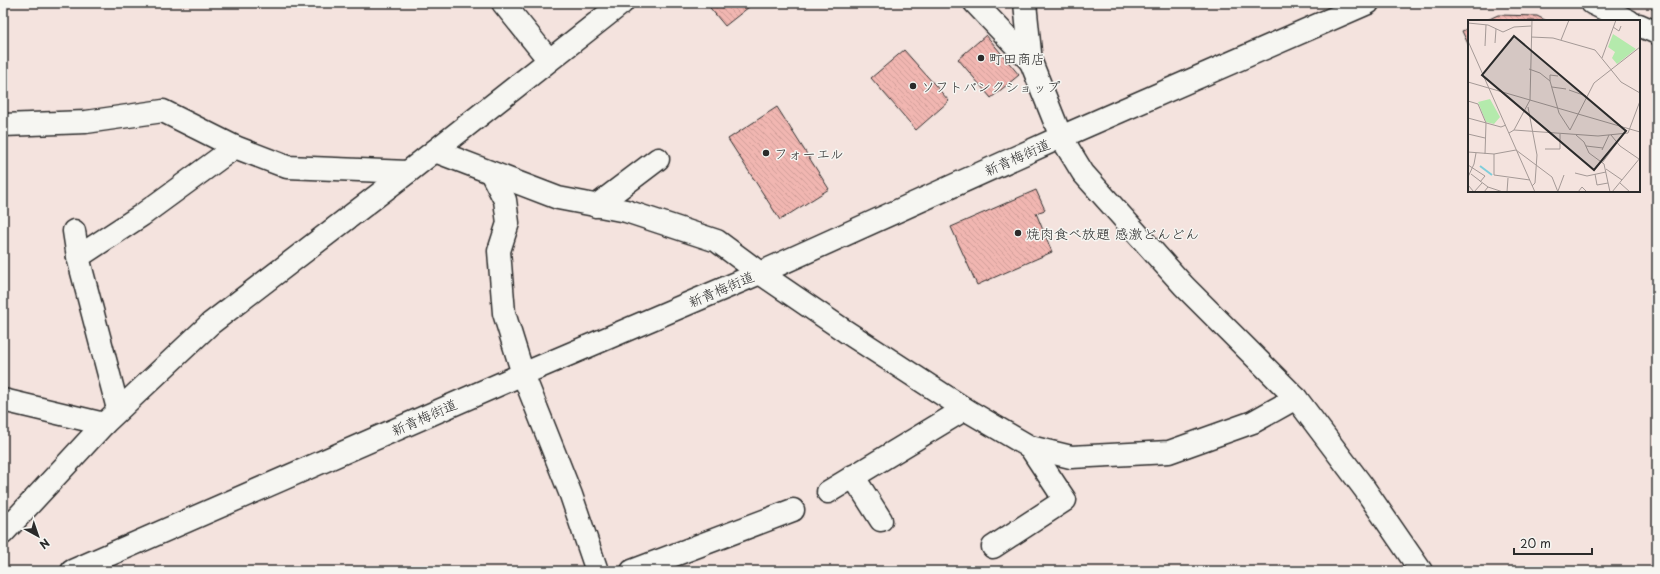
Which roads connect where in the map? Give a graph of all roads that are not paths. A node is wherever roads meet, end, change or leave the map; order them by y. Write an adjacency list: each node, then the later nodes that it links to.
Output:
1 (503, 3): 11 (street)
2 (622, 3): 11 (street)
3 (975, 3): 12 (street)
4 (1025, 3): 12 (street)
5 (1368, 3): 7 (street, 新青梅街道)
6 (1592, 3): 8 (street)
7 (1348, 9): 14 (street, 新青梅街道)
8 (1619, 14)
9 (1640, 26): 10 (street)
10 (1657, 34)
11 (549, 60): 16 (street)
12 (1031, 62): 14 (street)
13 (3, 125): 15 (street)
14 (1061, 137): 23 (street, 新青梅街道); 25 (street)
15 (235, 147): 18 (street); 22 (street)
16 (435, 151): 18 (street); 19 (street)
17 (658, 160): 20 (street)
18 (408, 172): 28 (street)
19 (491, 173): 20 (street); 24 (street)
20 (596, 206): 23 (street)
21 (74, 231): 22 (street)
22 (78, 257): 28 (street)
23 (760, 273): 24 (street, 新青梅街道); 27 (street)
24 (523, 374): 36 (street, 新青梅街道); 37 (street)
25 (1296, 398): 29 (street); 39 (street)
26 (3, 400): 28 (street)
27 (965, 408): 29 (street); 30 (street)
28 (111, 416): 34 (street)
29 (1030, 447): 35 (street)
30 (853, 476): 31 (street); 33 (street)
31 (828, 492)
32 (793, 510): 38 (street)
33 (881, 520)
34 (3, 533)
35 (993, 547)
36 (72, 571)
37 (597, 571)
38 (632, 571)
39 (1421, 571)

